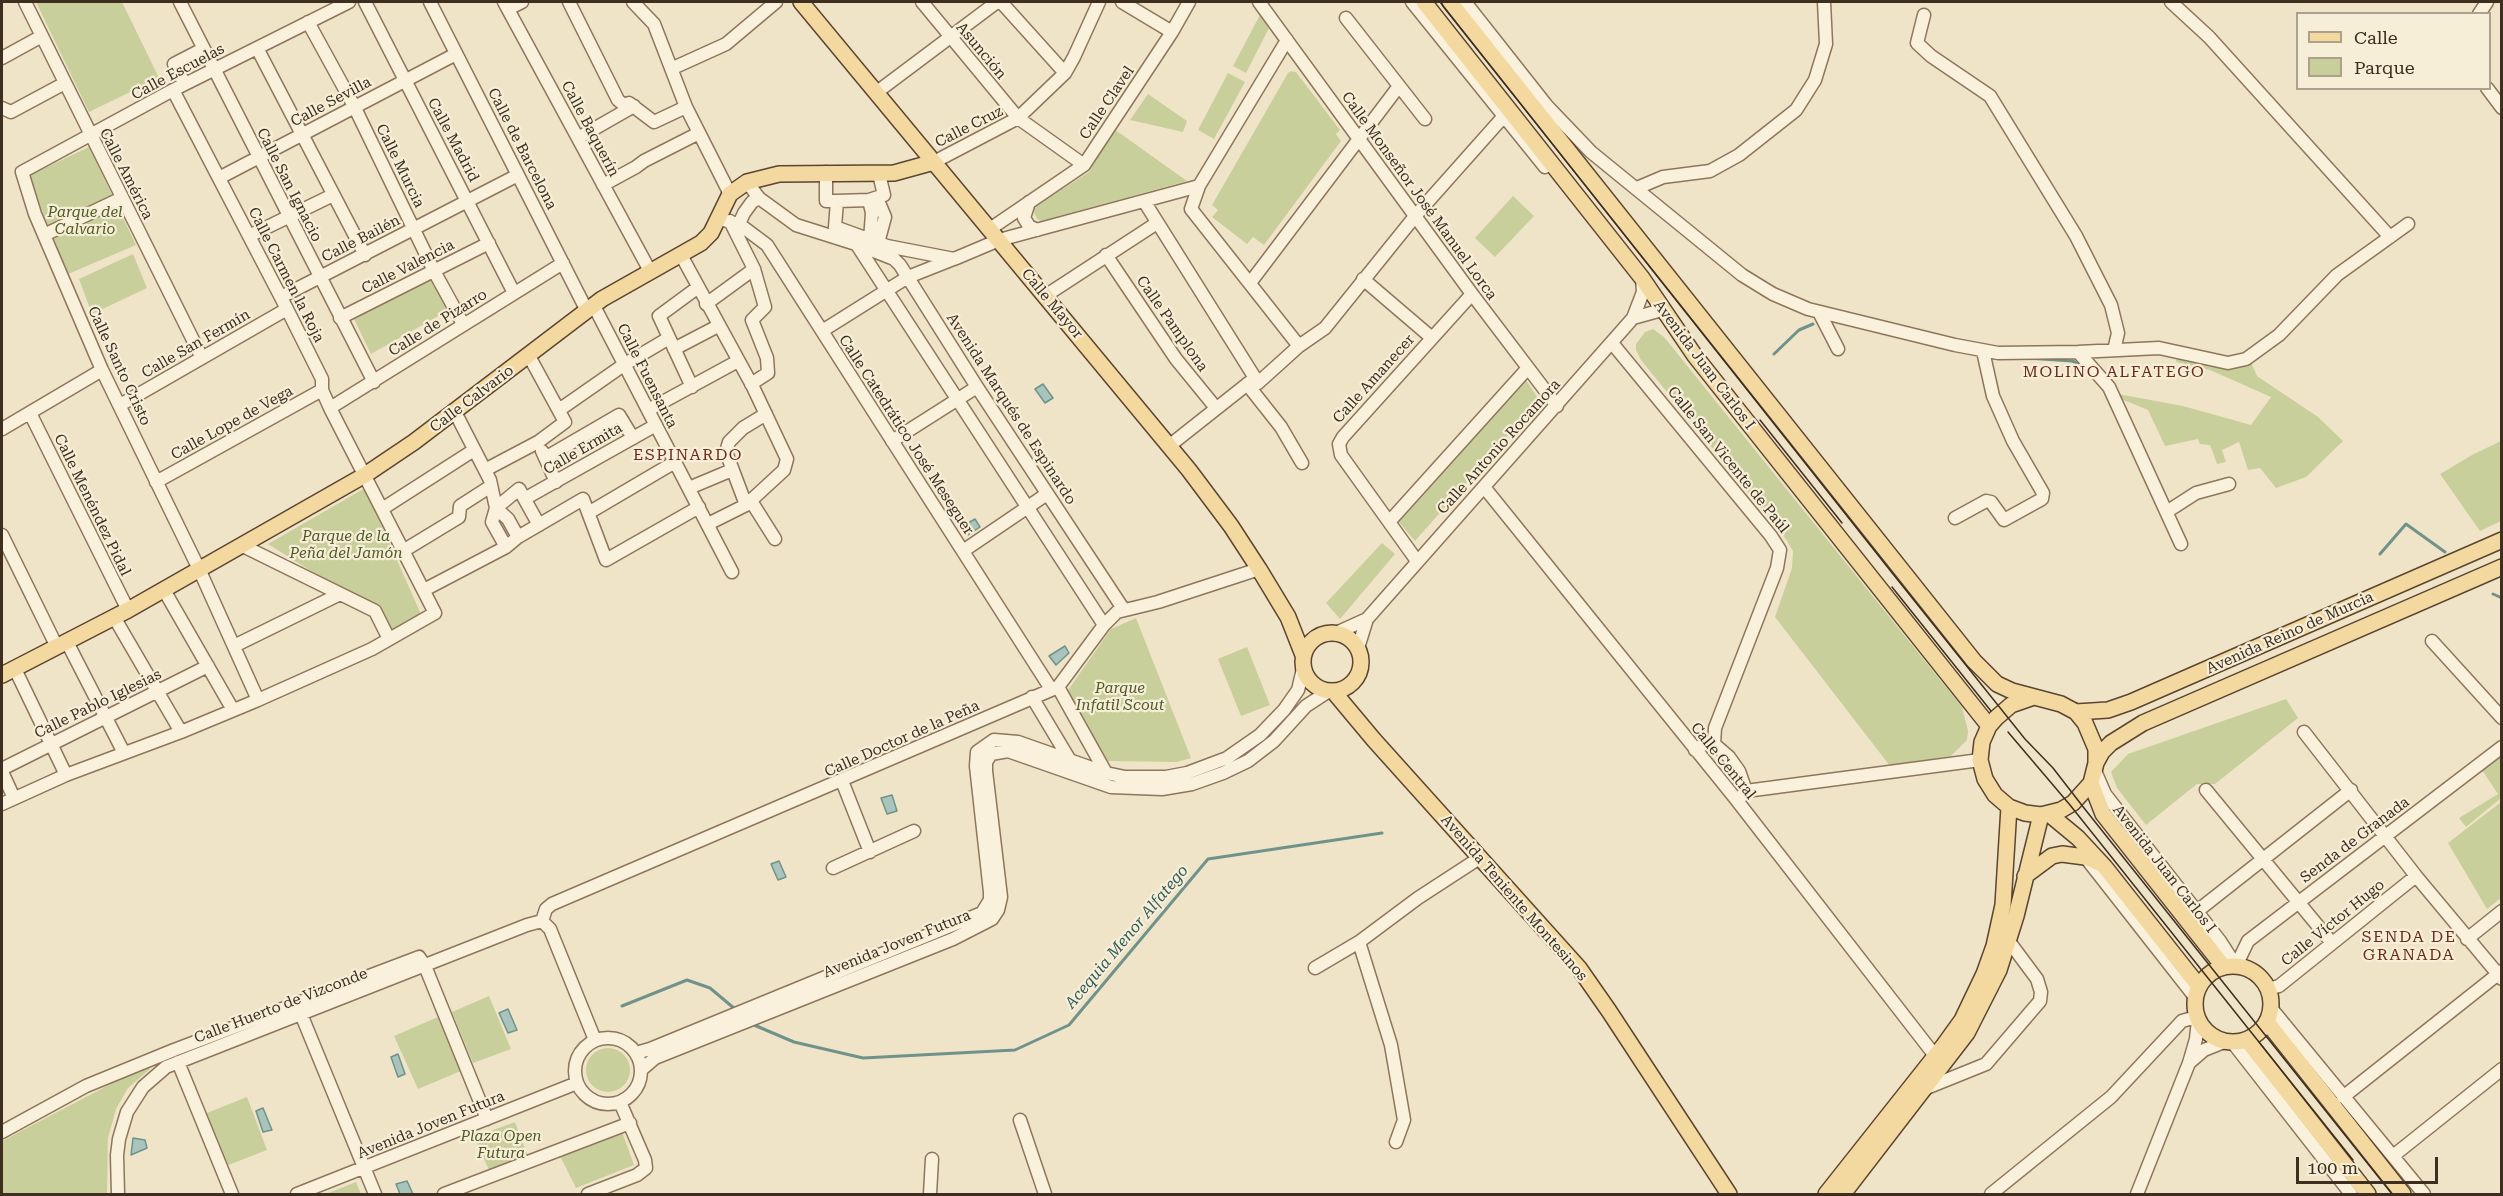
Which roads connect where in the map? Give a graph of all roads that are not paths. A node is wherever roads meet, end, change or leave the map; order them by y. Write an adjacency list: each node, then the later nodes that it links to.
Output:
1 (25, 2): 29 (street, Calle América)
2 (195, 2): 23 (street)
3 (349, 2): 27 (street, Calle Escuelas)
4 (365, 2): 39 (street, Calle Madrid)
5 (430, 2): 34 (street, Calle de Barcelona)
6 (522, 2): 24 (street)
7 (569, 2): 47 (street)
8 (633, 2): 36 (street)
9 (776, 2): 36 (street)
10 (801, 2): 45 (main road, Calle Mayor)
11 (922, 2): 30 (street, Asunción)
12 (999, 2): 30 (street); 38 (street)
13 (1099, 2): 38 (street, Calle Cruz)
14 (1122, 2): 28 (street)
15 (1189, 2): 28 (street, Calle Clavel)
16 (1259, 2): 31 (street, Calle Monseñor José Manuel Lorca)
17 (1412, 2): 51 (street)
18 (1424, 2): 109 (main road, Avenida Juan Carlos I)
19 (1450, 2): 224 (main road, Avenida Juan Carlos I)
20 (1465, 2): 70 (street)
21 (1824, 2): 70 (street)
22 (2171, 2): 92 (street)
23 (182, 5): 33 (street, Calle San Ignacio)
24 (506, 5): 57 (street, Calle Baquerín)
25 (1924, 15): 130 (street)
26 (1346, 18): 42 (street)
27 (308, 22): 32 (street, Calle Escuelas); 46 (street, Calle Murcia)
28 (1172, 32): 61 (street, Calle Clavel)
29 (42, 36): 35 (street); 40 (street, Calle América)
30 (949, 36): 45 (street); 52 (street, Asunción)
31 (1287, 40): 58 (street, Calle Monseñor José Manuel Lorca); 69 (street)
32 (257, 48): 37 (street, Calle Escuelas); 55 (street)
33 (203, 49): 37 (street, Calle San Ignacio); 41 (street)
34 (456, 54): 39 (street, Calle Sevilla); 65 (street, Calle de Barcelona)
35 (2, 58)
36 (673, 68): 48 (street)
37 (213, 70): 41 (street, Calle Escuelas); 59 (street, Calle San Ignacio)
38 (1065, 73): 52 (street, Calle Cruz)
39 (404, 81): 46 (street, Calle Sevilla); 77 (street, Calle Madrid)
40 (64, 83): 49 (street); 56 (street, Calle América)
41 (185, 84): 43 (street, Calle Escuelas)
42 (1399, 86): 53 (street); 58 (street)
43 (173, 90): 56 (street, Calle Escuelas); 66 (street, Calle Carmen la Roja)
44 (2488, 90): 50 (street)
45 (877, 92): 60 (main road, Calle Mayor)
46 (354, 106): 55 (street, Calle Sevilla); 87 (street, Calle Murcia)
47 (634, 106): 48 (street); 57 (street)
48 (686, 107): 54 (street)
49 (2, 108)
50 (2502, 108)
51 (1504, 116): 82 (street); 109 (street)
52 (1018, 118): 60 (street, Calle Cruz); 61 (street, Asunción)
53 (1425, 119)
54 (699, 133): 68 (street); 72 (street)
55 (301, 135): 59 (street, Calle Sevilla); 73 (street)
56 (90, 136): 62 (street, Calle Escuelas); 74 (street, Calle América)
57 (578, 138): 68 (street, Calle Baquerín)
58 (1358, 138): 82 (street, Calle Monseñor José Manuel Lorca); 107 (street)
59 (258, 157): 66 (street, Calle Sevilla); 83 (street, Calle San Ignacio)
60 (934, 162): 64 (main road, Calle Calvario); 89 (main road, Calle Mayor)
61 (1084, 165): 80 (street, Calle Clavel)
62 (22, 172): 90 (street, Calle Santo Cristo)
63 (826, 172): 64 (main road, Calle Calvario); 67 (main road, Calle Calvario); 78 (street)
64 (879, 174): 76 (street)
65 (518, 175): 77 (street, Calle Bailén); 100 (street, Calle de Barcelona)
66 (219, 177): 91 (street, Calle Carmen la Roja)
67 (747, 182): 72 (main road, Calle Calvario); 75 (street, Avenida Marqués de Espinardo)
68 (603, 185): 103 (street, Calle Baquerín)
69 (1199, 186): 71 (street); 81 (street)
70 (1637, 188): 119 (street)
71 (1178, 192): 79 (street); 81 (street)
72 (730, 194): 84 (main road, Calle Calvario)
73 (333, 195): 83 (street); 96 (street)
74 (122, 198): 90 (street); 134 (street, Calle América)
75 (759, 198): 84 (street); 95 (street, Avenida Marqués de Espinardo)
76 (873, 199): 78 (street); 93 (street)
77 (468, 201): 87 (street, Calle Bailén); 94 (street, Calle Madrid)
78 (837, 201): 93 (street)
79 (1144, 201): 85 (street); 88 (street)
80 (1029, 202): 88 (street); 89 (street, Calle Clavel)
81 (1191, 209): 107 (street)
82 (1416, 215): 106 (street); 112 (street, Calle Monseñor José Manuel Lorca)
83 (288, 217): 91 (street); 105 (street, Calle San Ignacio)
84 (729, 221): 97 (main road, Calle Calvario); 101 (street); 124 (street, Calle Catedrático José Meseguer)
85 (1157, 223): 98 (street); 139 (street)
86 (2408, 224): 92 (street)
87 (414, 229): 96 (street, Calle Bailén); 102 (street, Calle Murcia)
88 (1037, 230): 89 (street)
89 (994, 234): 99 (street); 113 (main road, Calle Mayor)
90 (44, 235): 138 (street, Calle Santo Cristo)
91 (249, 236): 114 (street, Calle Carmen la Roja)
92 (2390, 237): 130 (street)
93 (874, 241): 99 (street)
94 (489, 243): 102 (street, Calle Valencia); 111 (street, Calle Madrid)
95 (856, 244): 104 (street, Avenida Marqués de Espinardo); 110 (street)
96 (365, 255): 105 (street, Calle Bailén)
97 (681, 255): 103 (main road, Calle Calvario); 108 (street)
98 (1106, 255): 113 (street); 149 (street, Calle Pamplona)
99 (954, 259): 104 (street)
100 (563, 263): 111 (street, Calle de Pizarro); 116 (street, Calle de Barcelona)
101 (754, 269): 115 (street); 141 (street)
102 (434, 271): 120 (street, Calle Valencia); 122 (street, Calle Murcia)
103 (650, 271): 116 (main road, Calle Calvario)
104 (908, 277): 110 (street); 143 (street, Avenida Marqués de Espinardo)
105 (320, 278): 114 (street, Calle Bailén); 120 (street, Calle San Ignacio)
106 (1363, 279): 125 (street); 128 (street)
107 (1250, 283): 128 (street)
108 (697, 288): 115 (street); 127 (street)
109 (1646, 289): 118 (main road, Avenida Juan Carlos I); 121 (street, Calle Antonio Rocamora)
110 (886, 290): 124 (street); 145 (street)
111 (514, 293): 122 (street, Calle de Pizarro)
112 (1472, 294): 125 (street, Calle Amanecer); 137 (street, Calle Monseñor José Manuel Lorca)
113 (1045, 296): 160 (main road, Calle Mayor)
114 (281, 297): 117 (street, Calle Carmen la Roja)
115 (706, 304): 123 (street)
116 (590, 308): 133 (main road, Calle Calvario); 136 (street, Calle Fuensanta)
117 (287, 309): 134 (street, Calle San Fermín); 144 (street, Calle Carmen la Roja)
118 (1662, 310): 121 (street); 231 (main road, Avenida Juan Carlos I)
119 (1819, 312): 129 (street); 131 (street)
120 (340, 318): 140 (street, Calle San Ignacio)
121 (1633, 318): 126 (street, Calle Antonio Rocamora)
122 (463, 324): 140 (street, Calle de Pizarro)
123 (718, 326): 127 (street); 135 (street)
124 (822, 332): 158 (street, Calle Catedrático José Meseguer)
125 (1432, 338): 184 (street, Calle Amanecer)
126 (1612, 343): 147 (street, Calle Antonio Rocamora); 235 (street, Calle San Vicente de Paúl)
127 (672, 344): 136 (street); 142 (street)
128 (1299, 345): 139 (street)
129 (1838, 349)
130 (2114, 350): 132 (street)
131 (1983, 351): 132 (street); 183 (street)
132 (2078, 352): 181 (street)
133 (529, 356): 150 (street); 152 (main road, Calle Calvario)
134 (202, 358): 146 (street, Calle San Fermín)
135 (738, 361): 141 (street); 142 (street)
136 (625, 364): 150 (street); 151 (street, Calle Fuensanta)
137 (1527, 369): 147 (street, Calle Monseñor José Manuel Lorca); 184 (street)
138 (102, 370): 146 (street, Calle Santo Cristo); 153 (street)
139 (1251, 381): 149 (street); 164 (street)
140 (374, 382): 148 (street, Calle de Pizarro)
141 (751, 384): 154 (street)
142 (693, 387): 151 (street)
143 (977, 387): 145 (street); 174 (street, Avenida Marqués de Espinardo)
144 (322, 390): 148 (street, Calle Carmen la Roja); 168 (street, Calle Lope de Vega)
145 (957, 399): 158 (street); 178 (street)
146 (120, 405): 168 (street, Calle Santo Cristo)
147 (1557, 406): 172 (street, Calle Antonio Rocamora)
148 (330, 408): 167 (street, Calle Carmen la Roja)
149 (1216, 408): 160 (street)
150 (559, 410): 159 (street)
151 (648, 410): 155 (street, Calle Fuensanta)
152 (455, 412): 161 (street); 167 (main road, Calle Calvario)
153 (30, 413): 156 (street); 205 (street, Calle Menéndez Pidal)
154 (766, 414): 166 (street); 176 (street)
155 (656, 425): 157 (street, Calle Ermita); 163 (street, Calle Fuensanta)
156 (2, 429)
157 (633, 438): 162 (street); 169 (street, Calle Ermita)
158 (892, 441): 195 (street, Calle Catedrático José Meseguer)
159 (538, 442): 162 (street); 165 (street)
160 (1169, 446): 199 (main road, Calle Mayor)
161 (474, 450): 165 (street); 180 (street)
162 (545, 458): 169 (street)
163 (675, 462): 173 (street, Calle Fuensanta); 182 (street)
164 (1302, 463)
165 (485, 470): 171 (street)
166 (732, 470): 173 (street); 176 (street)
167 (365, 475): 180 (street, Calle Carmen la Roja); 192 (main road, Calle Calvario)
168 (156, 482): 198 (street, Calle Santo Cristo)
169 (556, 482): 175 (street, Calle Ermita)
170 (2229, 484): 181 (street)
171 (491, 486): 179 (street); 194 (street)
172 (1484, 487): 196 (street, Calle Antonio Rocamora); 237 (street, Calle Central)
173 (689, 488): 177 (street, Calle Fuensanta)
174 (1047, 494): 178 (street); 204 (street, Avenida Marqués de Espinardo)
175 (526, 498): 179 (street); 186 (street)
176 (748, 503): 185 (street); 189 (street)
177 (699, 507): 182 (street); 185 (street, Calle Fuensanta)
178 (1028, 507): 195 (street); 208 (street)
179 (496, 508): 188 (street); 193 (street)
180 (382, 509): 194 (street, Calle Carmen la Roja)
181 (2168, 511): 191 (street)
182 (590, 512): 186 (street)
183 (1955, 518)
184 (1389, 522): 196 (street)
185 (708, 524): 200 (street, Calle Fuensanta)
186 (539, 525): 188 (street)
187 (2, 535): 213 (street)
188 (518, 537): 193 (street)
189 (775, 540)
190 (2502, 540): 227 (main road, Avenida Reino de Murcia)
191 (2181, 544)
192 (241, 545): 198 (main road, Calle Calvario); 203 (street)
193 (506, 547): 202 (street)
194 (403, 550): 202 (street, Calle Carmen la Roja)
195 (963, 550): 220 (street, Calle Catedrático José Meseguer)
196 (1417, 561): 207 (street, Calle Antonio Rocamora)
197 (2502, 567): 242 (main road, Avenida Reino de Murcia)
198 (199, 569): 201 (main road, Calle Calvario); 214 (street, Calle Santo Cristo)
199 (1259, 569): 204 (street); 206 (main road, Calle Mayor)
200 (732, 572)
201 (164, 590): 205 (main road, Calle Calvario); 217 (street)
202 (424, 590): 211 (street, Calle Carmen la Roja)
203 (340, 594): 211 (street); 214 (street)
204 (1124, 610): 208 (street)
205 (121, 614): 213 (main road, Calle Calvario); 222 (street, Calle Menéndez Pidal)
206 (1287, 617): 210 (main road, Calle Mayor); 216 (main road, Calle Mayor)
207 (1366, 619): 209 (street, Calle Antonio Rocamora); 215 (street, Calle Antonio Rocamora)
208 (1104, 625): 220 (street)
209 (1336, 633): 210 (main road); 215 (main road)
210 (1317, 636): 216 (main road)
211 (389, 639): 225 (street)
212 (2432, 641): 230 (street)
213 (62, 645): 218 (main road, Calle Calvario); 229 (street)
214 (234, 646): 225 (street, Calle Santo Cristo)
215 (1358, 648): 219 (main road)
216 (1303, 662): 221 (main road); 243 (street, Avenida Joven Futura)
217 (208, 666): 222 (street, Calle Pablo Iglesias); 226 (street)
218 (8, 672): 234 (street)
219 (1350, 686): 221 (main road); 228 (main road)
220 (1054, 688): 223 (street, Calle Doctor de la Peña); 243 (street, Calle Catedrático José Meseguer)
221 (1331, 691): 228 (main road, Avenida Teniente Montesinos); 288 (street, Avenida Joven Futura)
222 (157, 692): 229 (street, Calle Pablo Iglesias); 232 (street, Calle Menéndez Pidal)
223 (1032, 697): 240 (street); 245 (street, Calle Doctor de la Peña)
224 (2034, 697): 227 (main road); 231 (main road)
225 (258, 700): 226 (street)
226 (233, 710): 232 (street)
227 (2076, 712): 242 (main road)
228 (1353, 716): 257 (main road, Avenida Teniente Montesinos)
229 (105, 718): 234 (street, Calle Pablo Iglesias); 238 (street)
230 (2502, 718)
231 (1989, 726): 239 (main road)
232 (181, 732): 238 (street)
233 (2304, 732): 247 (street)
234 (52, 743): 241 (street, Calle Pablo Iglesias); 244 (street)
235 (1714, 744): 237 (street); 248 (street)
236 (2502, 747): 255 (street, Senda de Granada)
237 (1695, 750): 250 (street, Calle Central)
238 (124, 753): 244 (street)
239 (1980, 760): 248 (street); 252 (main road)
240 (1071, 762): 243 (street, Avenida Joven Futura); 283 (street, Avenida Joven Futura)
241 (2, 770): 249 (street)
242 (2094, 772): 253 (main road); 266 (street, Avenida Juan Carlos I); 273 (main road, Avenida Juan Carlos I)
243 (1106, 773)
244 (66, 775): 249 (street)
245 (843, 781): 256 (street); 267 (street, Calle Doctor de la Peña)
246 (2206, 790): 259 (street)
247 (2350, 790): 255 (street); 259 (street)
248 (1746, 791): 250 (street)
249 (14, 798): 251 (street)
250 (1735, 798): 284 (street, Calle Central)
251 (2, 804)
252 (2009, 807): 253 (main road); 284 (main road)
253 (2045, 814): 260 (main road); 262 (main road)
254 (914, 831): 256 (street)
255 (2385, 835): 263 (street); 264 (street, Senda de Granada)
256 (870, 852): 261 (street)
257 (1481, 857): 270 (street); 301 (main road, Avenida Teniente Montesinos)
258 (2085, 857): 260 (main road); 262 (main road); 277 (street)
259 (2263, 858): 264 (street); 266 (street)
260 (2104, 866): 277 (main road)
261 (833, 868)
262 (2025, 876): 269 (main road)
263 (2416, 876): 268 (street); 271 (street, Calle Víctor Hugo)
264 (2299, 902): 271 (street); 273 (street, Senda de Granada)
265 (2502, 911): 268 (street)
266 (2196, 912): 273 (street, Avenida Juan Carlos I)
267 (542, 921): 272 (street, Calle Huerto de Vizconde); 281 (street)
268 (2467, 939): 275 (street)
269 (2008, 940): 290 (main road); 290 (street)
270 (1359, 942): 274 (street); 297 (street)
271 (2332, 943): 276 (street, Calle Víctor Hugo)
272 (424, 966): 278 (street, Calle Huerto de Vizconde); 293 (street); 296 (street)
273 (2230, 966): 276 (main road, Avenida Juan Carlos I); 277 (main road)
274 (1315, 968)
275 (2500, 975): 291 (street)
276 (2268, 989): 279 (main road)
277 (2196, 991): 280 (main road)
278 (301, 1014): 285 (street, Calle Huerto de Vizconde); 300 (street)
279 (2269, 1015): 282 (main road); 291 (street); 318 (main road)
280 (2197, 1018): 282 (main road); 286 (street); 314 (street)
281 (595, 1040): 283 (street); 289 (street)
282 (2235, 1041): 286 (street); 316 (street); 317 (main road)
283 (636, 1053): 288 (street)
284 (1936, 1057): 312 (main road)
285 (178, 1062): 302 (street, Calle Huerto de Vizconde); 303 (street)
286 (2189, 1063): 315 (street)
287 (2502, 1069): 298 (street)
288 (641, 1070): 292 (street)
289 (577, 1083): 292 (street); 293 (street, Avenida Joven Futura)
290 (1923, 1090): 313 (main road)
291 (2343, 1097): 298 (street)
292 (620, 1102): 295 (street)
293 (487, 1119): 300 (street, Avenida Joven Futura)
294 (1020, 1120): 309 (street)
295 (630, 1123): 306 (street); 307 (street)
296 (2, 1132)
297 (1396, 1142)
298 (2393, 1156): 319 (street)
299 (932, 1159): 308 (street)
300 (365, 1167): 304 (street, Avenida Joven Futura); 305 (street)
301 (1722, 1180): 310 (main road, Avenida Teniente Montesinos); 311 (main road, Avenida Teniente Montesinos)
302 (118, 1194)
303 (232, 1194)
304 (297, 1194)
305 (375, 1194)
306 (444, 1194)
307 (588, 1194)
308 (930, 1194)
309 (1045, 1194)
310 (1729, 1194)
311 (1735, 1194)
312 (1826, 1194)
313 (1843, 1194)
314 (1991, 1194)
315 (2137, 1194)
316 (2350, 1194)
317 (2368, 1194)
318 (2403, 1194)
319 (2424, 1194)

